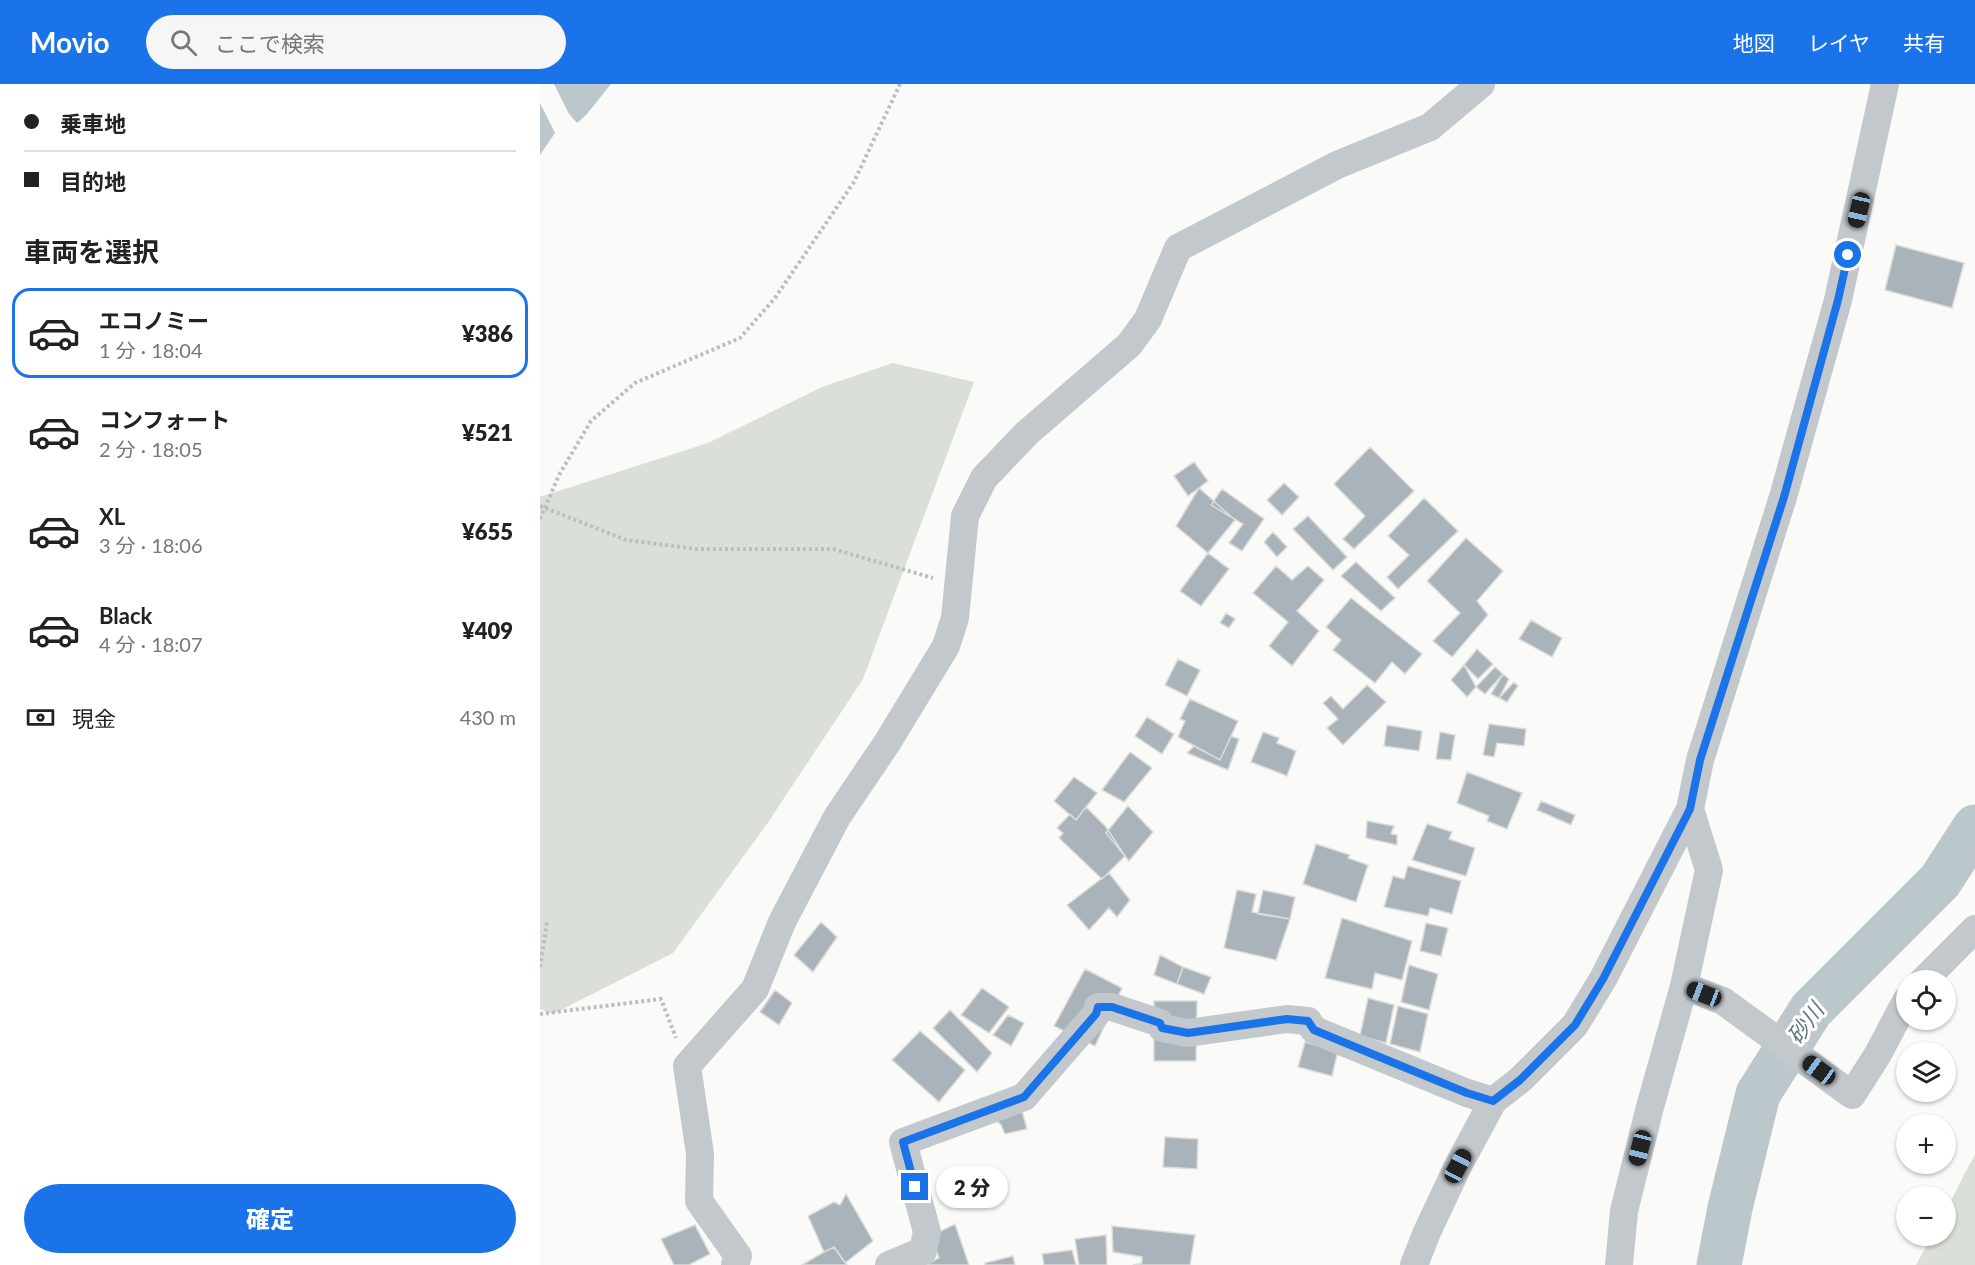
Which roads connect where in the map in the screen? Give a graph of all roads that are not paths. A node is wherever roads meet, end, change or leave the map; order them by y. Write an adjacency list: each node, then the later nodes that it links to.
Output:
1 (1481, 84): 9 (street)
2 (1885, 84): 3 (street)
3 (1690, 809): 6 (street); 8 (street)
4 (1975, 929): 5 (street)
5 (1934, 970)
6 (1684, 986): 7 (street); 12 (street)
7 (1896, 1020)
8 (1493, 1101): 10 (street); 11 (street)
9 (735, 1265)
10 (889, 1265)
11 (1414, 1265)
12 (1619, 1265)

